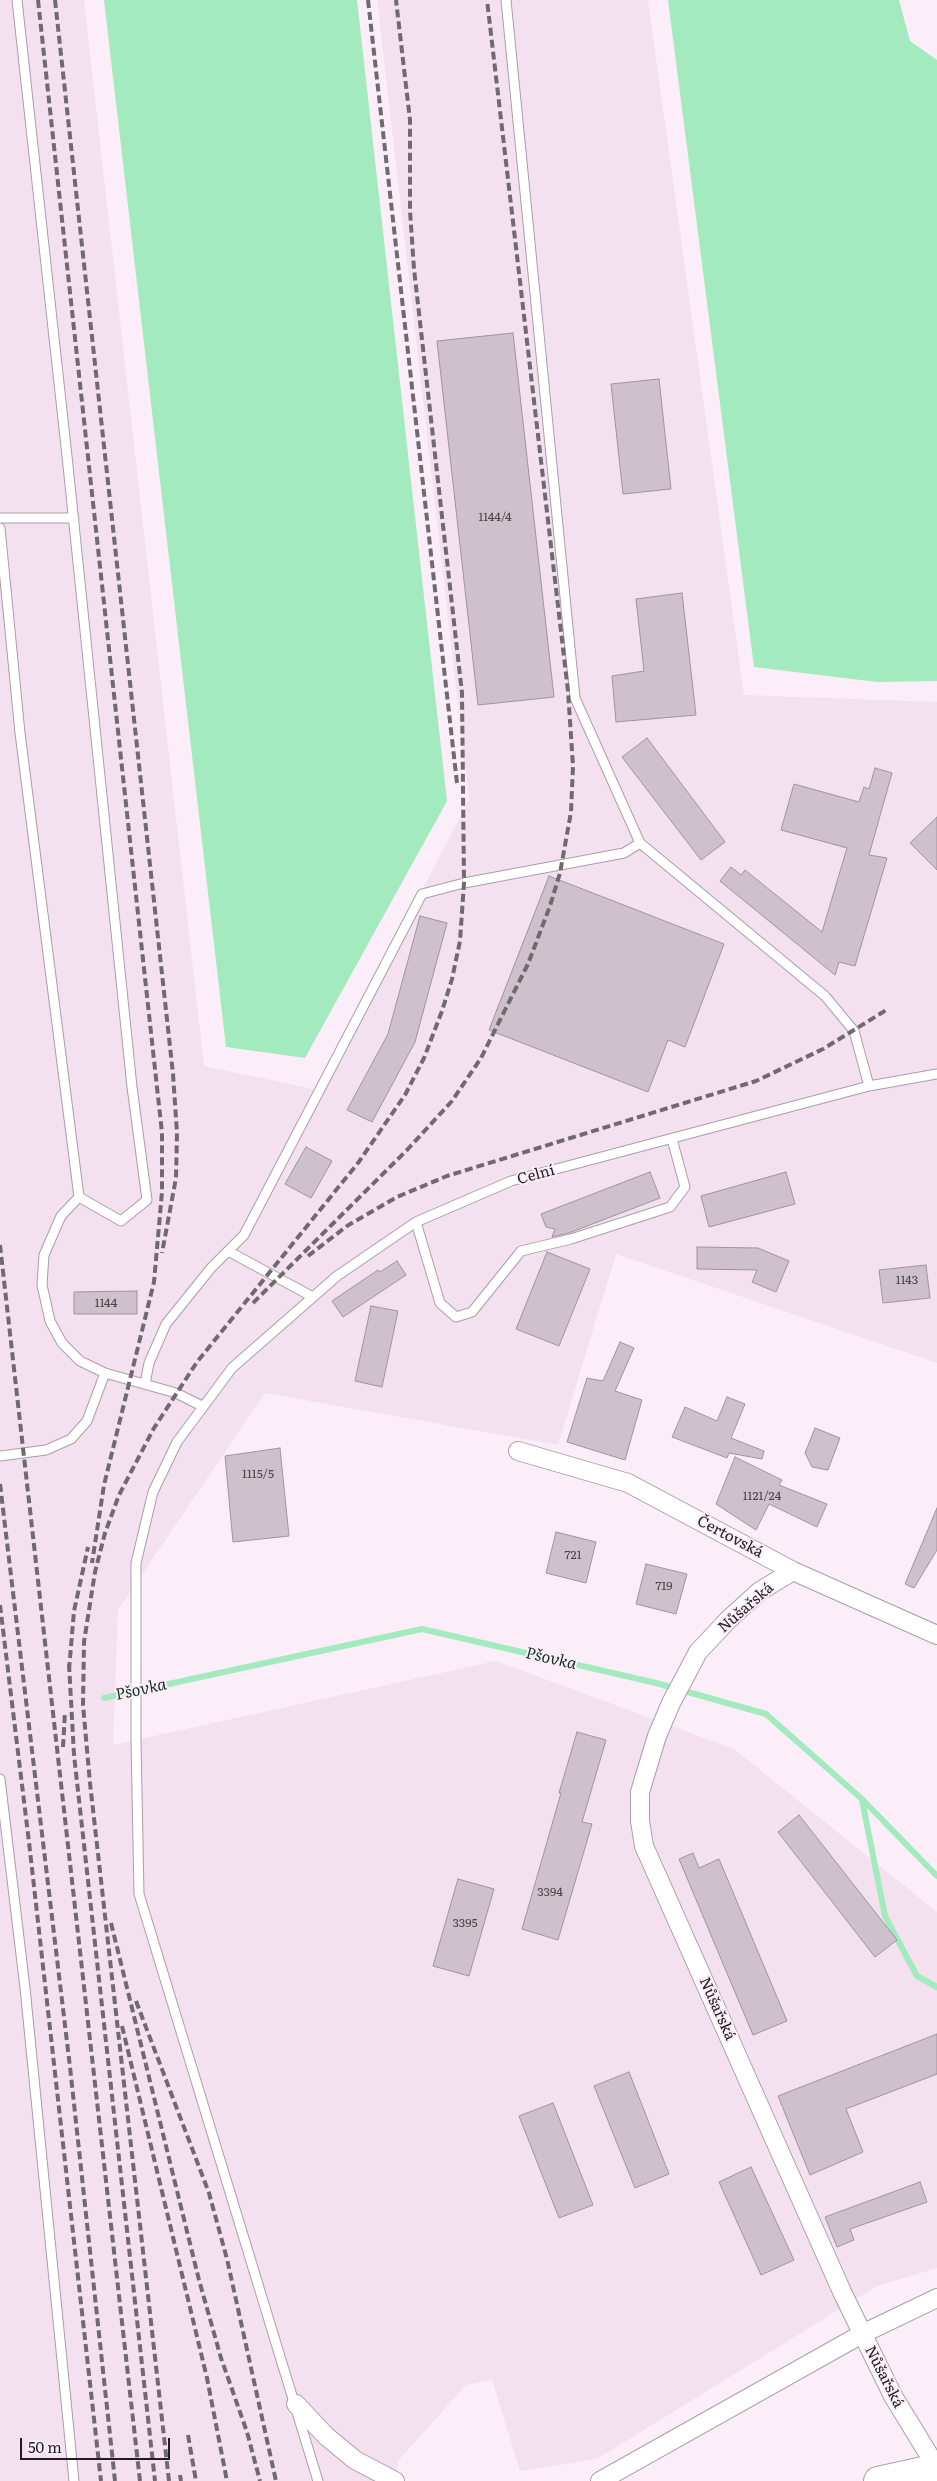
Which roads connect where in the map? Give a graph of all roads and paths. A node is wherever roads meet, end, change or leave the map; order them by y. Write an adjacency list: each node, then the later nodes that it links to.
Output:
1 (16, 0): 4 (lane)
2 (506, 0): 6 (lane)
3 (0, 518): 4 (lane)
4 (74, 518): 10 (lane)
5 (0, 528): 10 (lane)
6 (640, 844): 8 (lane); 12 (lane)
7 (937, 1074): 8 (lane, Celní)
8 (870, 1086): 9 (lane, Celní)
9 (672, 1139): 11 (lane, Celní); 11 (lane)
10 (80, 1197): 14 (lane)
11 (416, 1222): 13 (lane, Celní)
12 (228, 1251): 13 (lane); 15 (lane)
13 (313, 1297): 16 (lane, Celní)
14 (105, 1373): 15 (lane); 18 (lane)
15 (145, 1384): 16 (lane)
16 (202, 1406): 24 (lane, Celní)
17 (518, 1451): 19 (street, Čertovská)
18 (0, 1456)
19 (793, 1571): 20 (street, Čertovská); 23 (street, Nůšařská)
20 (937, 1634)
21 (0, 1779): 26 (lane)
22 (937, 2298): 23 (street)
23 (862, 2334): 25 (street, Nůšařská); 29 (street)
24 (296, 2404): 27 (lane, Celní); 28 (street)
25 (937, 2468): 30 (main road)
26 (74, 2481)
27 (318, 2481)
28 (395, 2481)
29 (600, 2481)
30 (878, 2481)

